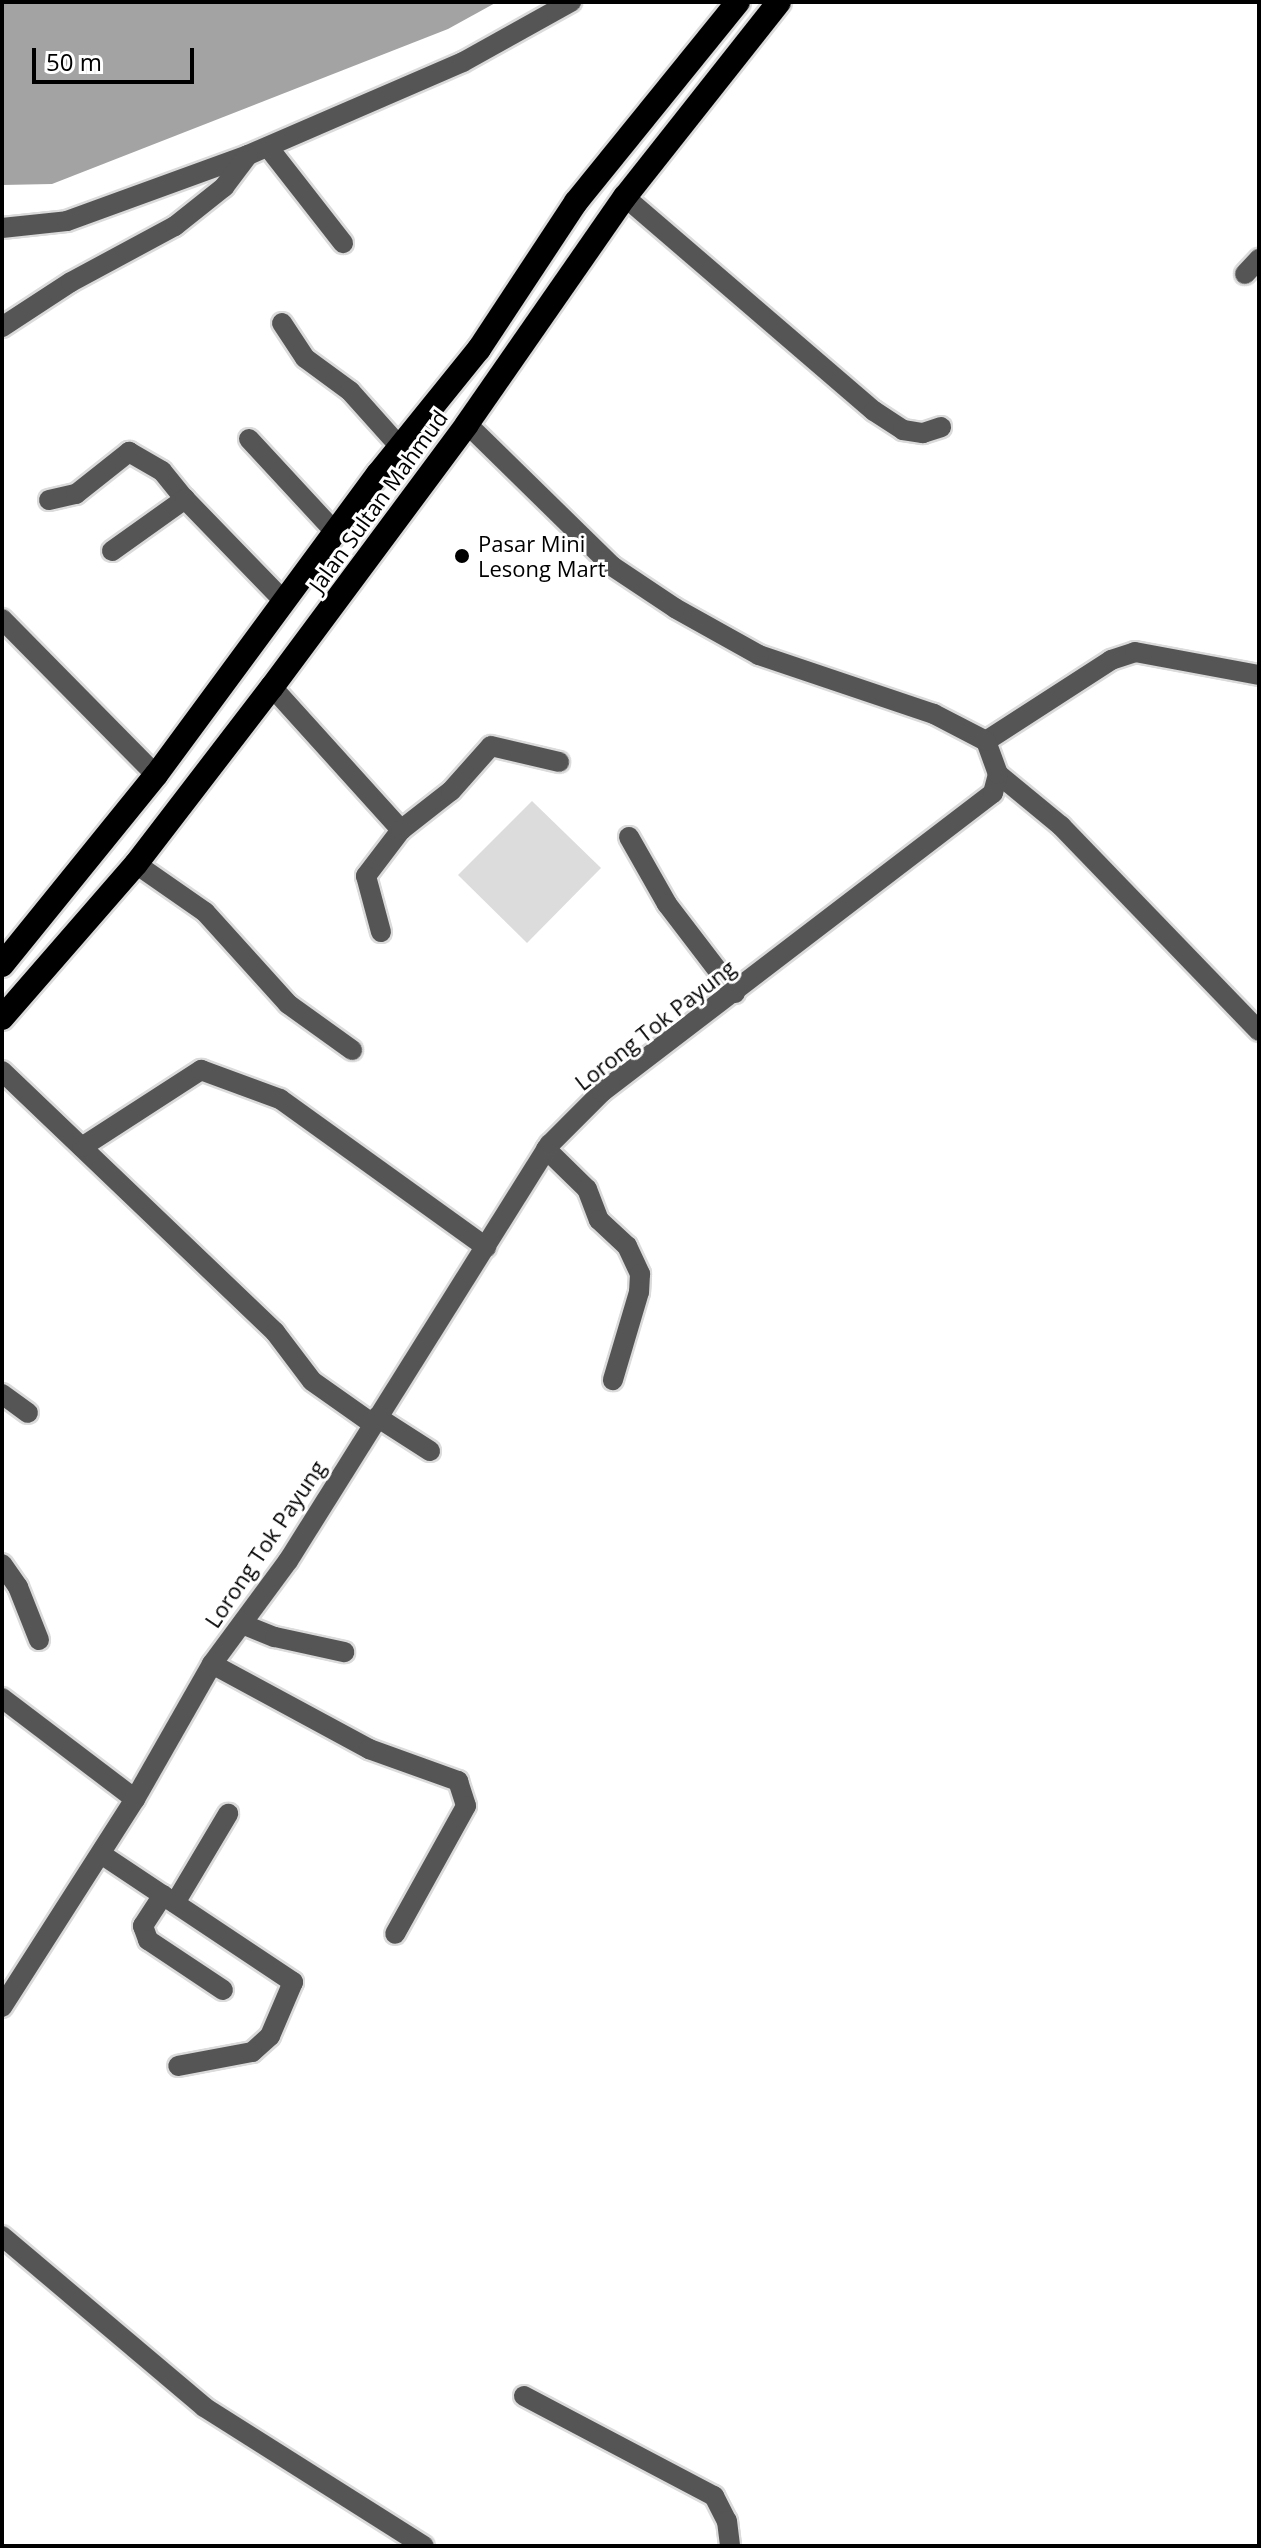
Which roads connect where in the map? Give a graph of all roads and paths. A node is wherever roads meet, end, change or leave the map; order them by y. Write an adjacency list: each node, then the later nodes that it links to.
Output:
1 (571, 2): 4 (street)
2 (738, 2): 14 (highway, Jalan Sultan Mahmud)
3 (779, 2): 6 (highway, Jalan Sultan Mahmud)
4 (268, 147): 5 (street); 8 (street)
5 (248, 155): 7 (street); 10 (street)
6 (625, 197): 11 (highway, Jalan Sultan Mahmud); 12 (street)
7 (2, 228)
8 (343, 243)
9 (282, 323): 14 (street)
10 (2, 327)
11 (467, 424): 18 (highway, Jalan Sultan Mahmud); 25 (street)
12 (941, 427)
13 (249, 439): 19 (street)
14 (400, 447): 15 (highway, Jalan Sultan Mahmud)
15 (378, 474): 18 (highway); 19 (highway, Jalan Sultan Mahmud)
16 (185, 499): 17 (street); 20 (street); 21 (street)
17 (49, 500)
18 (411, 502): 24 (highway, Jalan Sultan Mahmud)
19 (335, 532): 21 (highway, Jalan Sultan Mahmud)
20 (112, 551)
21 (284, 601): 28 (highway, Jalan Sultan Mahmud)
22 (2, 619): 28 (street)
23 (1259, 675): 25 (street)
24 (272, 687): 29 (street); 31 (highway, Jalan Sultan Mahmud)
25 (986, 741): 27 (street)
26 (559, 762): 29 (street)
27 (998, 774): 34 (street, Lorong Tok Payung); 36 (street)
28 (156, 775): 33 (highway, Jalan Sultan Mahmud)
29 (401, 830): 32 (street)
30 (629, 837): 34 (street)
31 (136, 864): 35 (highway, Jalan Sultan Mahmud); 37 (street)
32 (381, 932)
33 (2, 965)
34 (735, 993): 40 (street, Lorong Tok Payung)
35 (2, 1018)
36 (1259, 1031)
37 (352, 1050)
38 (2, 1071): 39 (street)
39 (82, 1147): 41 (street); 45 (street)
40 (546, 1149): 41 (street, Lorong Tok Payung); 42 (street)
41 (486, 1247): 45 (street, Lorong Tok Payung)
42 (613, 1380)
43 (2, 1394): 44 (street)
44 (28, 1413)
45 (375, 1421): 46 (street); 48 (street, Lorong Tok Payung)
46 (430, 1451)
47 (2, 1564): 49 (street)
48 (242, 1624): 50 (street); 51 (street, Lorong Tok Payung)
49 (39, 1640)
50 (344, 1652)
51 (212, 1664): 53 (street, Lorong Tok Payung); 57 (street)
52 (2, 1698): 53 (street)
53 (135, 1799): 55 (street, Lorong Tok Payung)
54 (228, 1814): 56 (street)
55 (101, 1854): 56 (street); 59 (street, Lorong Tok Payung)
56 (169, 1899): 58 (street); 60 (street)
57 (395, 1934)
58 (223, 1990)
59 (5, 1997)
60 (178, 2066)
61 (2, 2236): 63 (street)
62 (524, 2396): 64 (street)
63 (424, 2546)
64 (730, 2546)

